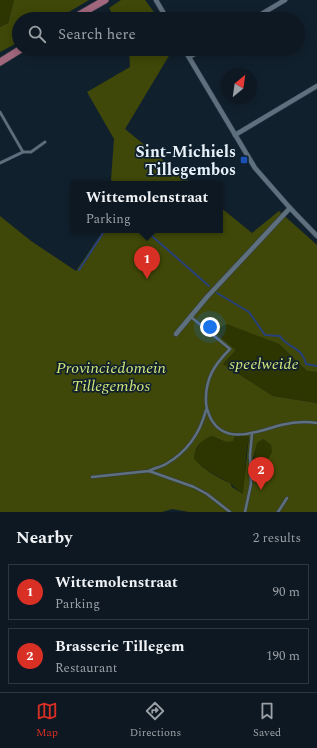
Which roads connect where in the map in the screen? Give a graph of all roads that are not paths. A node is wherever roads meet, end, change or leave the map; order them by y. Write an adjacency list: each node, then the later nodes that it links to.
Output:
1 (104, 0): 4 (main road)
2 (156, 0): 5 (street)
3 (285, 0): 6 (street)
4 (84, 12)
5 (163, 12)
6 (265, 12)
7 (12, 55): 9 (main road)
8 (189, 57): 12 (street)
9 (0, 62)
10 (317, 86): 12 (street)
11 (0, 112): 14 (lane)
12 (235, 135): 16 (street)
13 (45, 142): 14 (lane)
14 (23, 152): 15 (lane)
15 (0, 163)
16 (290, 208): 17 (street); 18 (street)
17 (317, 236)
18 (190, 316): 19 (street); 20 (lane)
19 (176, 334)
20 (206, 410): 22 (lane); 23 (lane)
21 (317, 423): 22 (lane)
22 (252, 434): 27 (lane)
23 (149, 471): 24 (lane); 26 (lane)
24 (92, 476)
25 (287, 498): 28 (lane)
26 (230, 512)
27 (245, 512)
28 (278, 512)

